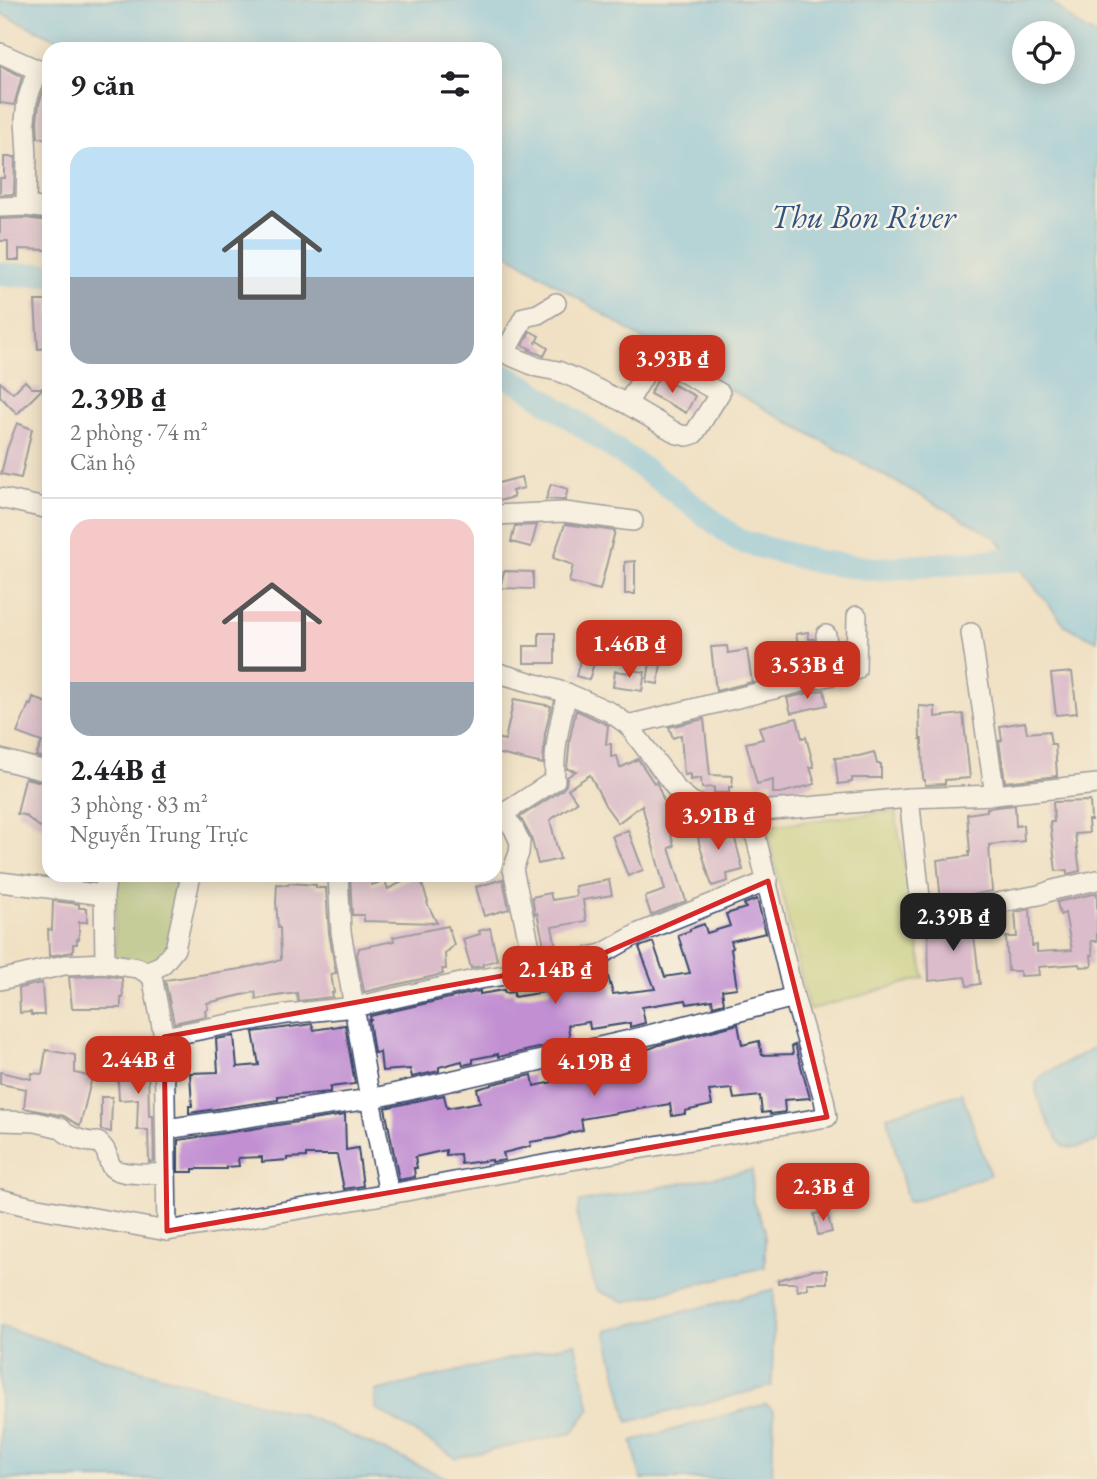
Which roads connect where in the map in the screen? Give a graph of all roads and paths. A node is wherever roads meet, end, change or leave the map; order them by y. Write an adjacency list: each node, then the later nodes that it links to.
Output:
1 (0, 53): 2 (street)
2 (42, 72)
3 (42, 74): 4 (street)
4 (26, 206): 5 (street); 6 (street)
5 (0, 207)
6 (42, 208)
7 (556, 303): 8 (street)
8 (502, 348)
9 (502, 352): 10 (street)
10 (627, 404): 10 (street)
11 (0, 498): 12 (street)
12 (42, 507)
13 (502, 515): 14 (street)
14 (633, 521)
15 (857, 616): 19 (street)
16 (971, 633): 25 (street)
17 (826, 635): 19 (street)
18 (502, 674): 20 (street)
19 (831, 676): 21 (street)
20 (567, 693): 21 (street); 28 (street)
21 (628, 725): 27 (street)
22 (0, 760): 23 (street)
23 (42, 770)
24 (1097, 784): 25 (street)
25 (995, 796): 26 (street)
26 (909, 798): 27 (street); 30 (street)
27 (750, 812): 31 (street)
28 (502, 815)
29 (502, 819): 38 (street)
30 (1097, 880)
31 (768, 881): 38 (street); 41 (street)
32 (0, 882): 36 (street)
33 (106, 882): 36 (street)
34 (189, 882): 39 (street)
35 (338, 882): 42 (street)
36 (104, 895): 37 (street)
37 (105, 963): 39 (street); 40 (street)
38 (535, 970): 42 (street)
39 (146, 972): 43 (street)
40 (0, 980)
41 (794, 998): 44 (street); 48 (street)
42 (355, 1007): 43 (street); 44 (street)
43 (164, 1037): 46 (street)
44 (370, 1099): 46 (street); 48 (street)
45 (0, 1121): 47 (street)
46 (166, 1129): 47 (street)
47 (165, 1173): 50 (street)
48 (389, 1194): 50 (street)
49 (0, 1199): 50 (street)
50 (167, 1231)

